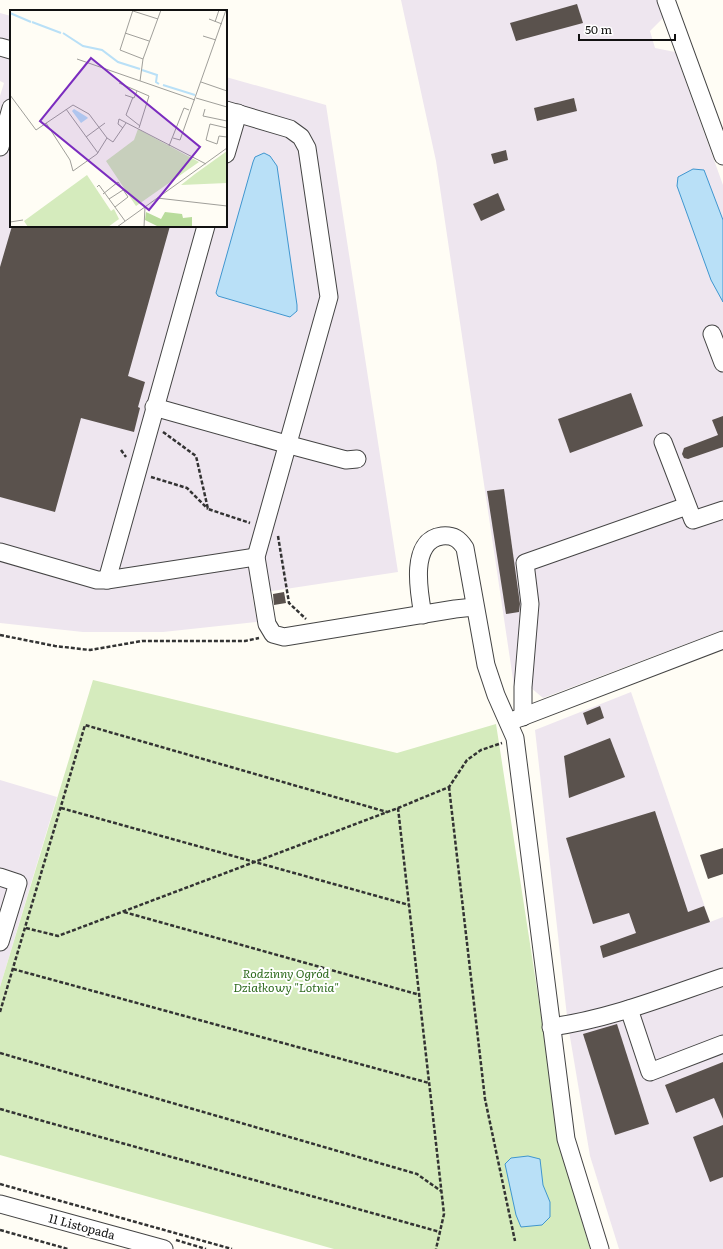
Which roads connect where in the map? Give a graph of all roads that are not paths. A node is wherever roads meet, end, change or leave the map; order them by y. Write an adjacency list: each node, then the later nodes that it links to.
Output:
1 (666, 0): 8 (street)
2 (0, 47): 3 (street)
3 (10, 50)
4 (10, 112): 6 (street)
5 (232, 112): 7 (street); 14 (street)
6 (0, 147)
7 (227, 147)
8 (723, 156)
9 (206, 227): 12 (street)
10 (712, 334): 11 (street)
11 (723, 364)
12 (152, 415): 14 (street); 20 (street)
13 (663, 442): 16 (street)
14 (286, 444): 15 (street); 19 (street)
15 (357, 459)
16 (688, 506): 17 (street); 24 (street)
17 (723, 510)
18 (0, 552): 20 (street)
19 (256, 557): 20 (street); 22 (street)
20 (107, 580)
21 (474, 607): 22 (street); 22 (street); 24 (street)
22 (423, 615)
23 (723, 640): 24 (street)
24 (516, 720): 29 (street)
25 (0, 877): 26 (street)
26 (0, 942)
27 (723, 977): 28 (street)
28 (629, 1009): 29 (street); 30 (street)
29 (552, 1027): 34 (street)
30 (723, 1044)
31 (0, 1204): 32 (street, 11 Listopada)
32 (122, 1243): 33 (street, 11 Listopada)
33 (164, 1249)
34 (600, 1249)

